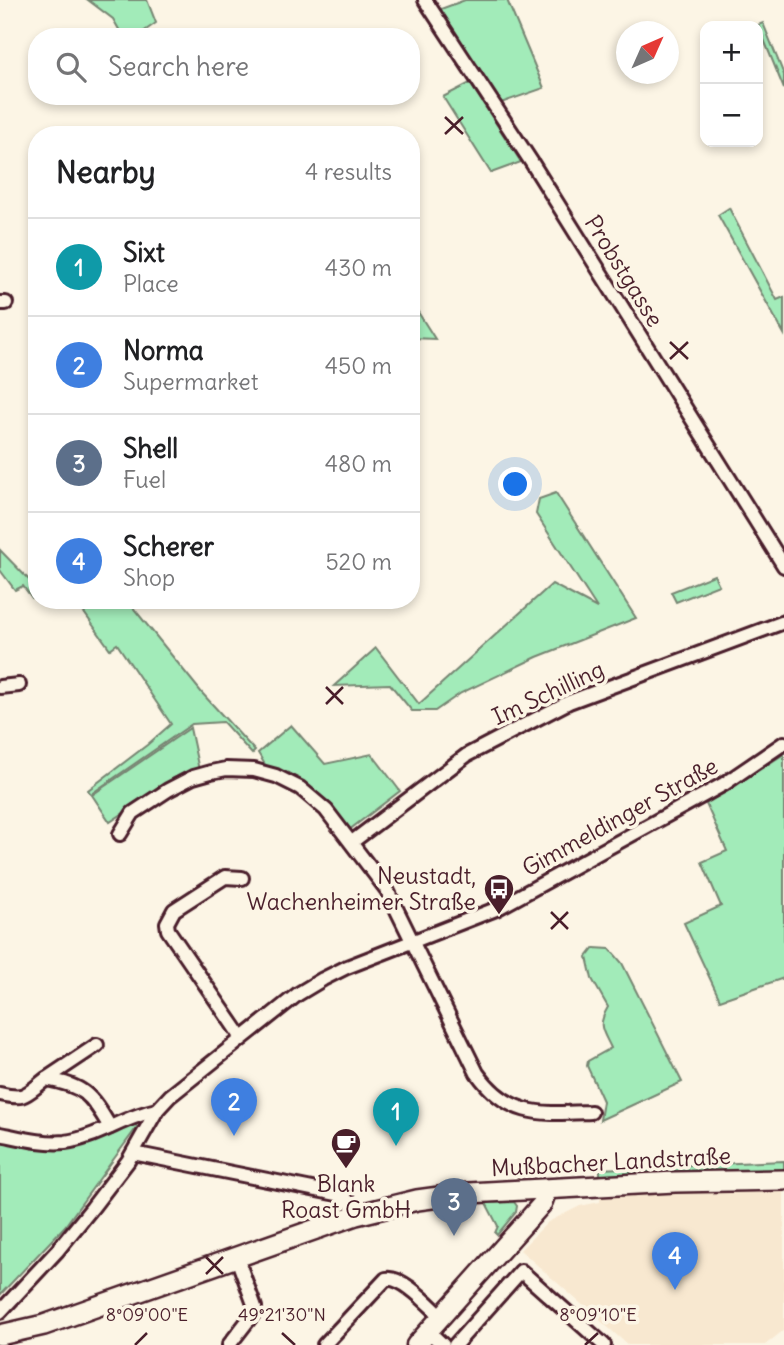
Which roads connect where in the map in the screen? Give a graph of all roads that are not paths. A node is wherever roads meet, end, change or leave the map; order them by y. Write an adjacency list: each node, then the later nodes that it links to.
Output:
1 (425, 0): 2 (street, Probstgasse)
2 (784, 566)
3 (784, 622): 8 (street, Im Schilling)
4 (19, 685): 5 (street)
5 (0, 687)
6 (784, 743): 10 (street, Gimmeldinger Straße)
7 (120, 834): 8 (street)
8 (352, 842): 10 (street)
9 (242, 878): 11 (street)
10 (413, 941): 11 (street, Gimmeldinger Straße); 16 (street)
11 (242, 1038): 15 (street, Gimmeldinger Straße)
12 (97, 1045): 13 (street)
13 (46, 1079): 14 (street); 17 (street)
14 (0, 1094)
15 (157, 1110): 17 (street); 19 (street, Gimmeldinger Straße)
16 (591, 1112)
17 (110, 1127): 18 (street)
18 (0, 1134)
19 (133, 1153): 22 (street); 24 (street, Gimmeldinger Straße)
20 (784, 1180): 21 (main road, Mußbacher Landstraße)
21 (547, 1190): 22 (main road, Mußbacher Landstraße); 25 (street)
22 (356, 1215): 23 (main road, Mußbacher Landstraße)
23 (237, 1258): 27 (main road, Mußbacher Landstraße); 29 (street)
24 (0, 1312)
25 (442, 1317): 26 (street); 30 (street)
26 (428, 1331): 31 (street); 32 (street)
27 (0, 1335): 28 (street)
28 (14, 1345)
29 (229, 1345)
30 (324, 1345)
31 (416, 1345)
32 (443, 1345)
33 (455, 1345): 34 (street)
34 (603, 1345)

